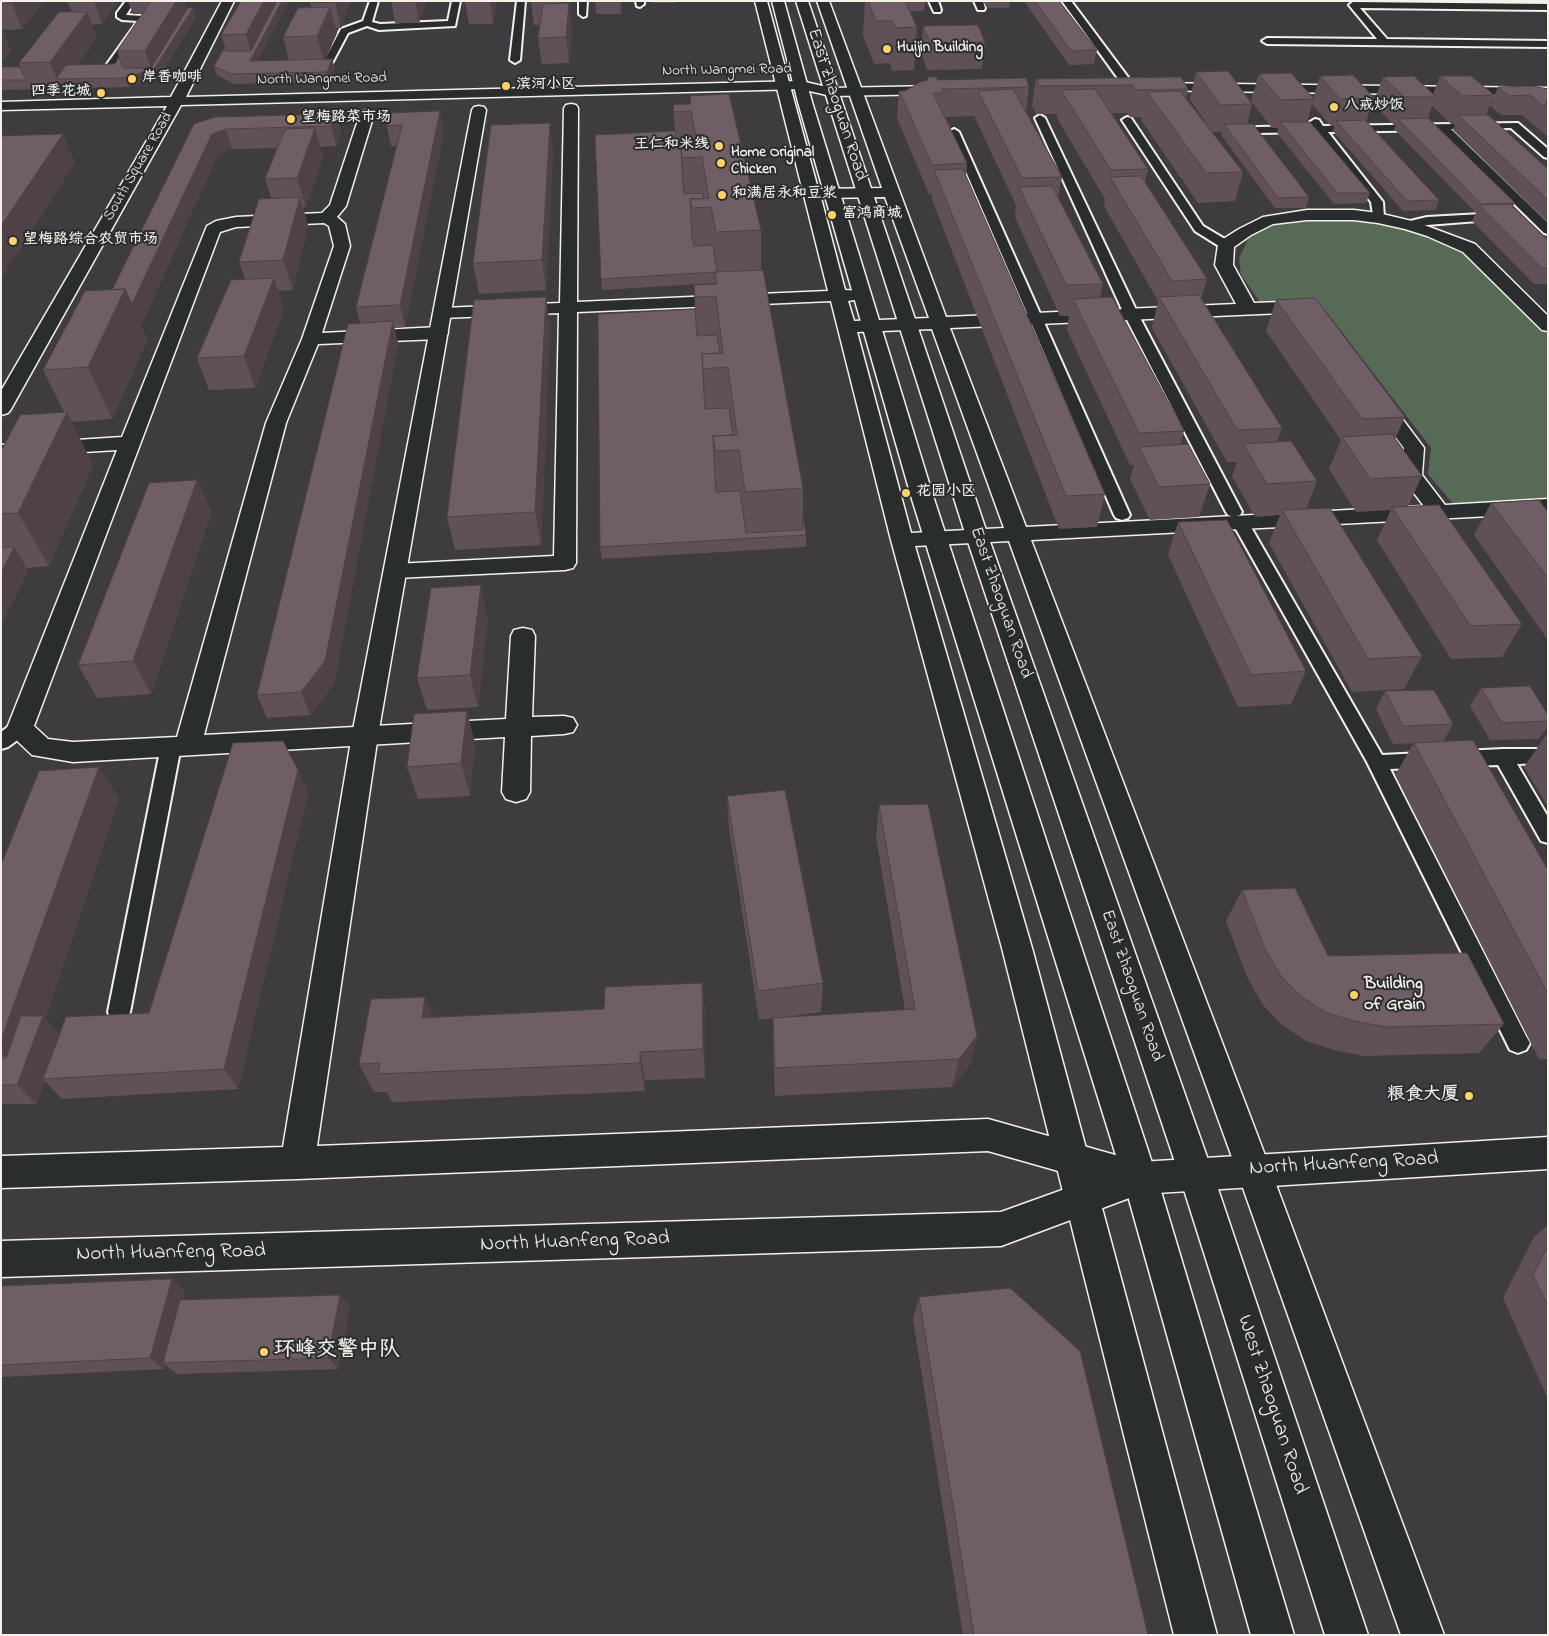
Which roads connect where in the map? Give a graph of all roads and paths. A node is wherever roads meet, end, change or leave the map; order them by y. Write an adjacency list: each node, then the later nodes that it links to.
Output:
1 (131, 1): 20 (lane)
2 (228, 1): 27 (street, South Square Road)
3 (374, 1): 14 (lane)
4 (456, 1): 14 (lane)
5 (521, 1): 18 (lane)
6 (583, 1): 13 (lane)
7 (761, 1): 26 (street)
8 (778, 1): 26 (street, East Zhaoguan Road)
9 (802, 1): 24 (street, East Zhaoguan Road)
10 (823, 1): 24 (street)
11 (1066, 1): 21 (lane)
12 (1548, 7): 16 (lane)
13 (583, 14)
14 (367, 23): 19 (lane)
15 (1267, 41): 16 (lane)
16 (1384, 42): 17 (lane)
17 (1548, 44)
18 (516, 60)
19 (328, 63)
20 (110, 67)
21 (1129, 86): 22 (street); 25 (street)
22 (1109, 87)
23 (953, 90): 24 (street, North Wangmei Road)
24 (843, 92): 26 (street, North Wangmei Road); 42 (street); 43 (street, East Zhaoguan Road)
25 (1548, 92)
26 (791, 96): 27 (street, North Wangmei Road); 44 (street)
27 (177, 100): 28 (street, North Wangmei Road); 32 (street, South Square Road)
28 (1, 106)
29 (568, 108): 52 (street)
30 (479, 110): 57 (street)
31 (367, 114): 46 (street)
32 (167, 118): 33 (street); 35 (street); 64 (street, South Square Road)
33 (186, 118)
34 (1040, 118): 54 (lane)
35 (150, 119)
36 (1127, 120): 50 (lane)
37 (1314, 121): 47 (lane)
38 (1441, 126): 39 (lane); 41 (lane); 45 (lane)
39 (1257, 130)
40 (954, 132): 55 (lane)
41 (1548, 155)
42 (891, 192): 43 (street); 58 (street)
43 (864, 193): 44 (street); 59 (street, East Zhaoguan Road)
44 (822, 194): 51 (street)
45 (1532, 215): 48 (lane); 49 (lane)
46 (327, 218): 62 (street); 65 (street)
47 (1378, 218): 48 (street); 50 (street)
48 (1410, 225): 60 (street)
49 (1548, 230)
50 (1226, 245): 53 (street)
51 (850, 295): 52 (street); 61 (street)
52 (568, 307): 57 (street); 76 (street)
53 (1248, 309): 54 (street); 56 (street)
54 (1131, 314): 55 (street); 70 (lane)
55 (1036, 319): 58 (street); 69 (lane)
56 (1321, 322)
57 (441, 323): 62 (street); 76 (street)
58 (940, 324): 59 (street); 72 (street)
59 (908, 325): 61 (street); 73 (street, East Zhaoguan Road)
60 (1548, 326)
61 (859, 327): 74 (street); 75 (street)
62 (311, 339): 83 (street)
63 (1367, 385): 68 (street)
64 (1, 409)
65 (130, 443): 66 (street); 80 (street)
66 (1, 451)
67 (1540, 506): 68 (street); 71 (street)
68 (1439, 512): 70 (street)
69 (1122, 515)
70 (1237, 517): 72 (street); 86 (lane)
71 (1548, 526)
72 (1018, 534): 73 (street); 93 (street)
73 (978, 536): 74 (street); 95 (street, East Zhaoguan Road)
74 (936, 538): 75 (street); 96 (street)
75 (902, 540): 98 (street)
76 (395, 572): 81 (street)
77 (523, 636): 79 (street)
78 (564, 725): 79 (street)
79 (519, 727): 81 (street); 87 (street)
80 (20, 728): 82 (lane); 83 (street)
81 (365, 734): 83 (street); 92 (street)
82 (1, 742)
83 (180, 745): 89 (lane)
84 (1503, 756): 85 (lane); 86 (lane); 88 (lane)
85 (1548, 756)
86 (1377, 762): 90 (lane)
87 (516, 792)
88 (1548, 836)
89 (119, 1012)
90 (1518, 1043)
91 (1548, 1153): 93 (street, North Huanfeng Road)
92 (297, 1163): 94 (street, North Huanfeng Road); 96 (street, North Huanfeng Road)
93 (1254, 1171): 95 (street, North Huanfeng Road); 101 (street)
94 (1, 1172)
95 (1196, 1174): 96 (street, North Huanfeng Road); 100 (street, West Zhaoguan Road)
96 (1140, 1178): 97 (street, North Huanfeng Road); 99 (street)
97 (1, 1259)
98 (1196, 1635)
99 (1273, 1635)
100 (1347, 1635)
101 (1423, 1635)

